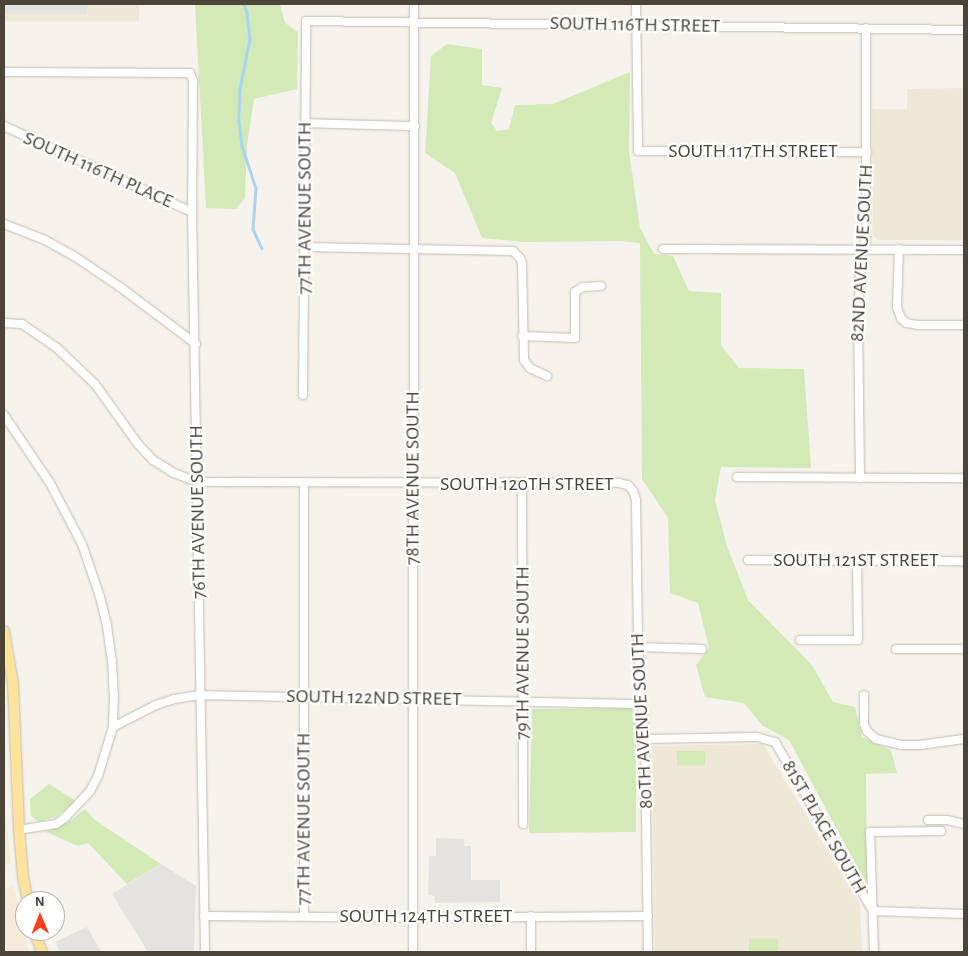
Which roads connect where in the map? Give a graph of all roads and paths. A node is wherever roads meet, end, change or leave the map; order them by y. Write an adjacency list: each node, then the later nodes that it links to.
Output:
1 (414, 4): 4 (street, 78TH AVENUE SOUTH)
2 (636, 4): 5 (street)
3 (306, 21): 4 (street, SOUTH 116TH STREET); 9 (street, 77TH AVENUE SOUTH)
4 (414, 24): 5 (street, SOUTH 116TH STREET); 11 (street, 78TH AVENUE SOUTH)
5 (636, 25): 6 (street, SOUTH 116TH STREET); 12 (street, SOUTH 117TH STREET)
6 (866, 28): 7 (street, SOUTH 116TH STREET); 12 (street, 82ND AVENUE SOUTH)
7 (964, 30)
8 (4, 72): 13 (street, 76TH AVENUE SOUTH)
9 (305, 123): 11 (street); 15 (street, 77TH AVENUE SOUTH)
10 (4, 126): 13 (street, SOUTH 116TH PLACE)
11 (415, 126): 19 (street, 78TH AVENUE SOUTH)
12 (867, 152): 17 (street, 82ND AVENUE SOUTH)
13 (192, 212): 25 (street, 76TH AVENUE SOUTH)
14 (4, 224): 25 (street)
15 (305, 247): 19 (street); 27 (street, 77TH AVENUE SOUTH)
16 (664, 249): 17 (street)
17 (862, 249): 18 (street); 30 (street, 82ND AVENUE SOUTH)
18 (899, 249): 20 (street); 23 (street)
19 (414, 250): 24 (street); 34 (street, 78TH AVENUE SOUTH)
20 (964, 250)
21 (601, 286): 24 (street)
22 (4, 323): 32 (street, SOUTH 120TH STREET)
23 (964, 325)
24 (522, 336): 26 (street)
25 (196, 344): 32 (street, 76TH AVENUE SOUTH)
26 (547, 376)
27 (304, 395)
28 (4, 415): 52 (street)
29 (737, 477): 30 (street)
30 (860, 478): 31 (street)
31 (964, 478)
32 (198, 482): 33 (street, SOUTH 120TH STREET); 46 (street, 76TH AVENUE SOUTH)
33 (304, 483): 34 (street, SOUTH 120TH STREET); 48 (street, 77TH AVENUE SOUTH)
34 (413, 483): 35 (street, SOUTH 120TH STREET); 49 (street, 78TH AVENUE SOUTH)
35 (522, 483): 36 (street, SOUTH 120TH STREET); 50 (street, 79TH AVENUE SOUTH)
36 (633, 491): 42 (street, 80TH AVENUE SOUTH)
37 (748, 560): 38 (street, SOUTH 121ST STREET)
38 (857, 560): 39 (street, SOUTH 121ST STREET); 41 (street)
39 (964, 561)
40 (4, 630): 58 (main road)
41 (800, 640)
42 (638, 647): 43 (street); 51 (street, 80TH AVENUE SOUTH)
43 (702, 648)
44 (896, 649): 45 (street)
45 (964, 649)
46 (200, 695): 48 (street, SOUTH 122ND STREET); 52 (street, SOUTH 122ND STREET); 63 (street, 76TH AVENUE SOUTH)
47 (864, 695): 54 (street)
48 (304, 697): 49 (street, SOUTH 122ND STREET); 64 (street, 77TH AVENUE SOUTH)
49 (413, 699): 50 (street, SOUTH 122ND STREET); 67 (street, 78TH AVENUE SOUTH)
50 (524, 701): 51 (street, SOUTH 122ND STREET); 56 (street, 79TH AVENUE SOUTH)
51 (640, 704): 53 (street, 80TH AVENUE SOUTH)
52 (113, 727): 58 (street)
53 (645, 739): 61 (street, 81ST PLACE SOUTH); 66 (street, 80TH AVENUE SOUTH)
54 (964, 739)
55 (928, 820): 57 (street)
56 (523, 824)
57 (964, 824)
58 (19, 830): 60 (main road)
59 (941, 831): 61 (street)
60 (26, 891)
61 (873, 911): 62 (street); 72 (street)
62 (964, 914)
63 (204, 916): 64 (street, SOUTH 124TH STREET); 68 (street, 76TH AVENUE SOUTH)
64 (304, 916): 67 (street, SOUTH 124TH STREET)
65 (531, 916): 66 (street, SOUTH 124TH STREET); 67 (street, SOUTH 124TH STREET); 70 (street)
66 (648, 916): 71 (street, 80TH AVENUE SOUTH)
67 (413, 918): 69 (street, 78TH AVENUE SOUTH)
68 (205, 952)
69 (413, 952)
70 (532, 952)
71 (648, 952)
72 (874, 952)

